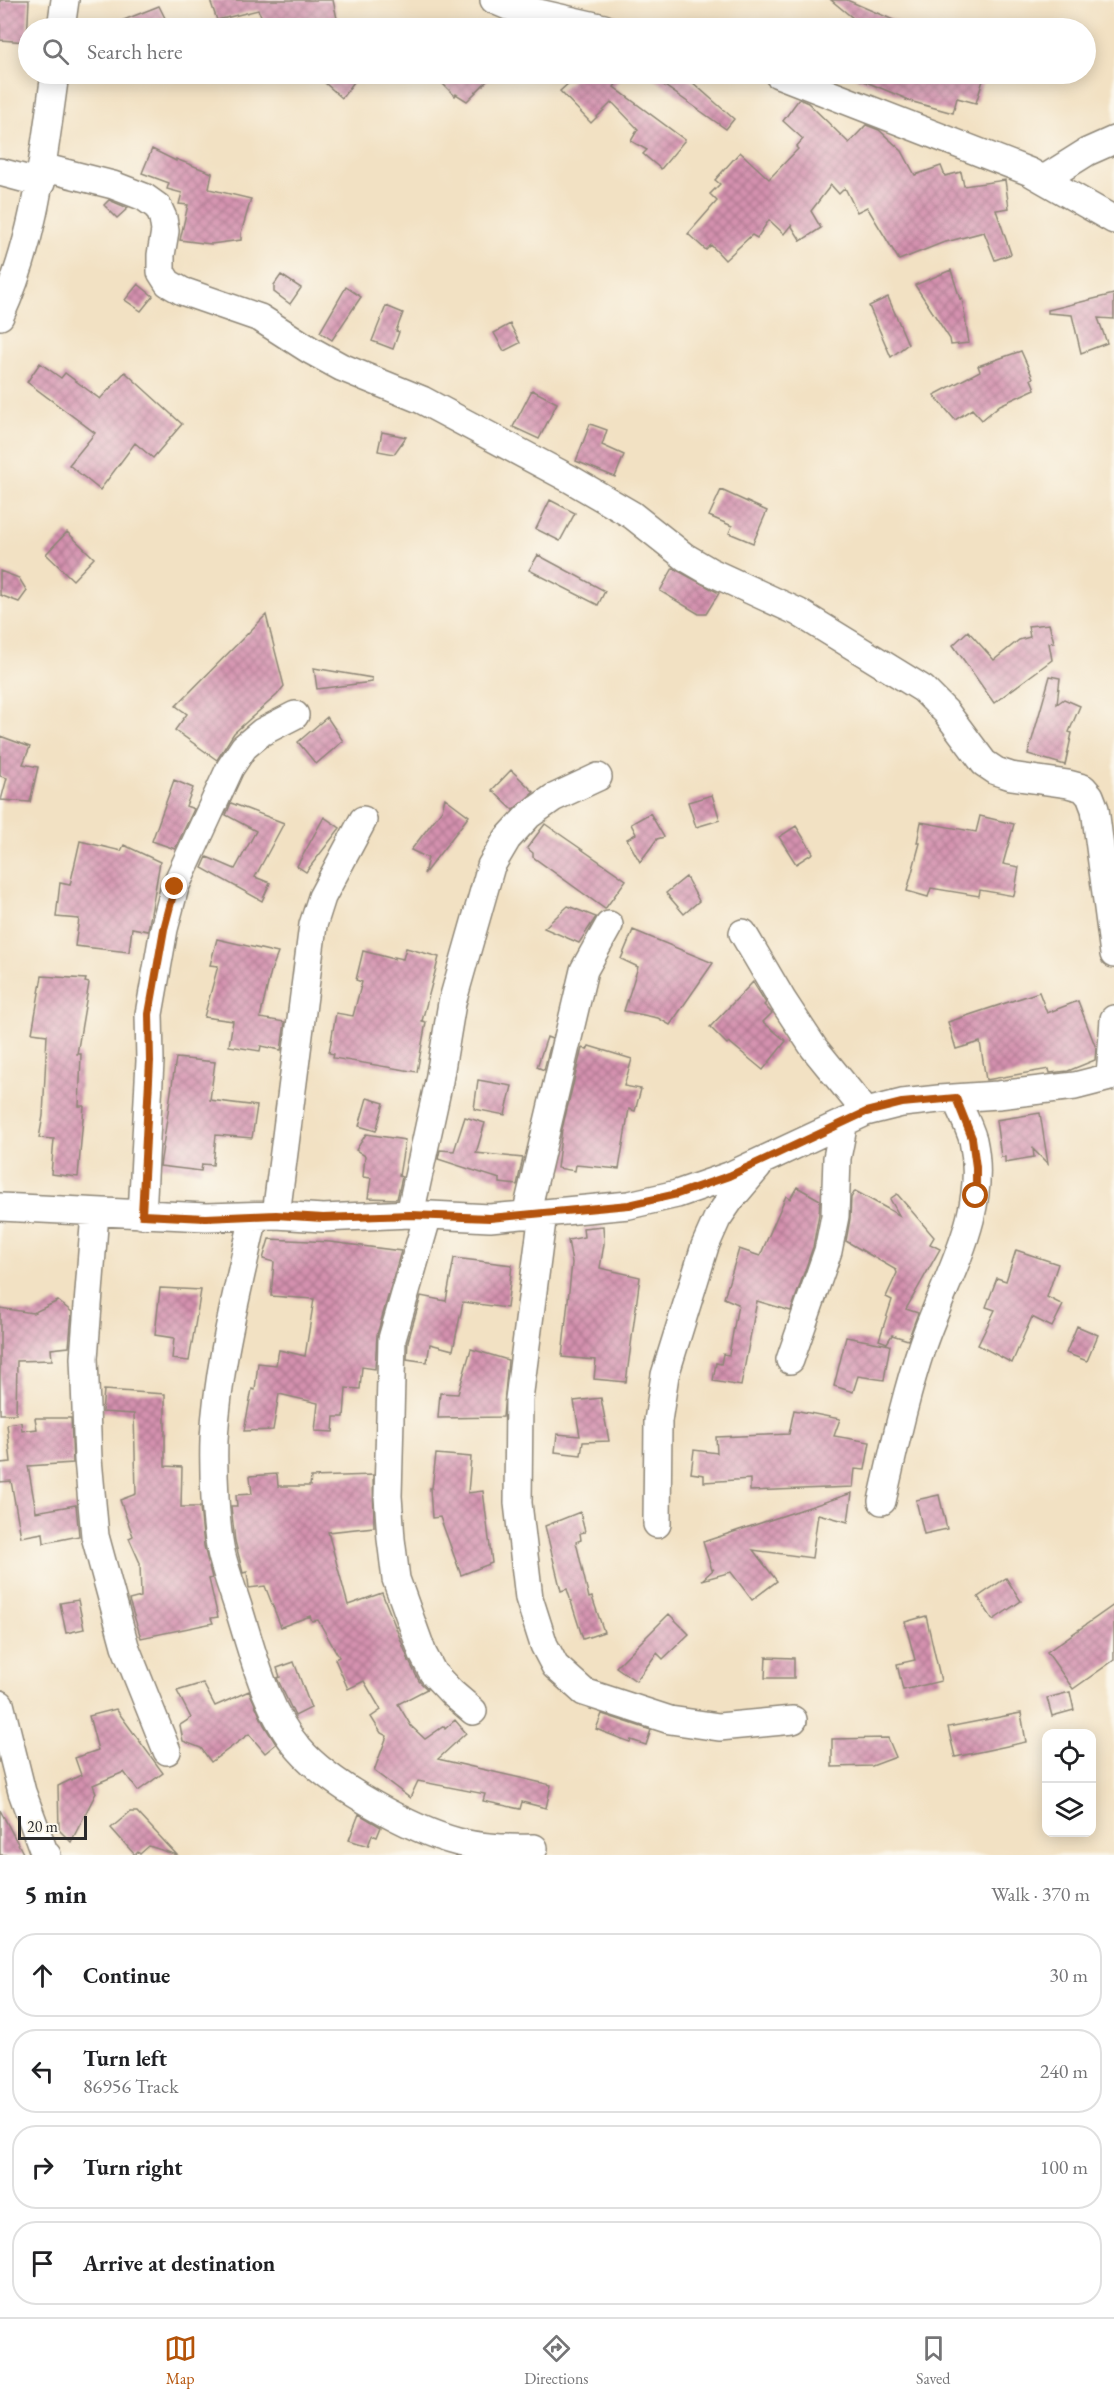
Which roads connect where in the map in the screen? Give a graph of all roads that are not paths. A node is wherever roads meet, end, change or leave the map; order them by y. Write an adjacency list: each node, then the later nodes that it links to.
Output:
1 (64, 0): 3 (street)
2 (494, 0): 4 (street)
3 (62, 18)
4 (560, 18)
5 (54, 84): 9 (street)
6 (804, 84): 10 (street)
7 (1114, 140): 10 (street)
8 (0, 172): 9 (street)
9 (41, 175): 12 (street); 18 (street)
10 (1044, 179): 11 (street)
11 (1114, 220)
12 (0, 316)
13 (295, 715): 27 (street)
14 (598, 777): 29 (street)
15 (363, 820): 28 (street)
16 (609, 925): 26 (street)
17 (744, 933): 22 (street)
18 (1114, 954)
19 (1114, 1019): 20 (street)
20 (1112, 1076): 21 (street)
21 (956, 1098): 22 (street); 31 (street)
22 (855, 1117): 23 (street); 30 (street)
23 (763, 1161): 26 (street); 32 (street)
24 (0, 1207): 25 (street)
25 (95, 1213): 27 (street); 36 (street)
26 (534, 1214): 29 (street); 35 (street)
27 (142, 1215): 28 (street)
28 (265, 1215): 29 (street); 37 (street)
29 (419, 1215): 34 (street)
30 (790, 1360)
31 (882, 1501)
32 (657, 1524)
33 (0, 1704): 38 (street)
34 (473, 1711)
35 (793, 1720)
36 (167, 1751)
37 (534, 1848)
38 (47, 1855)

